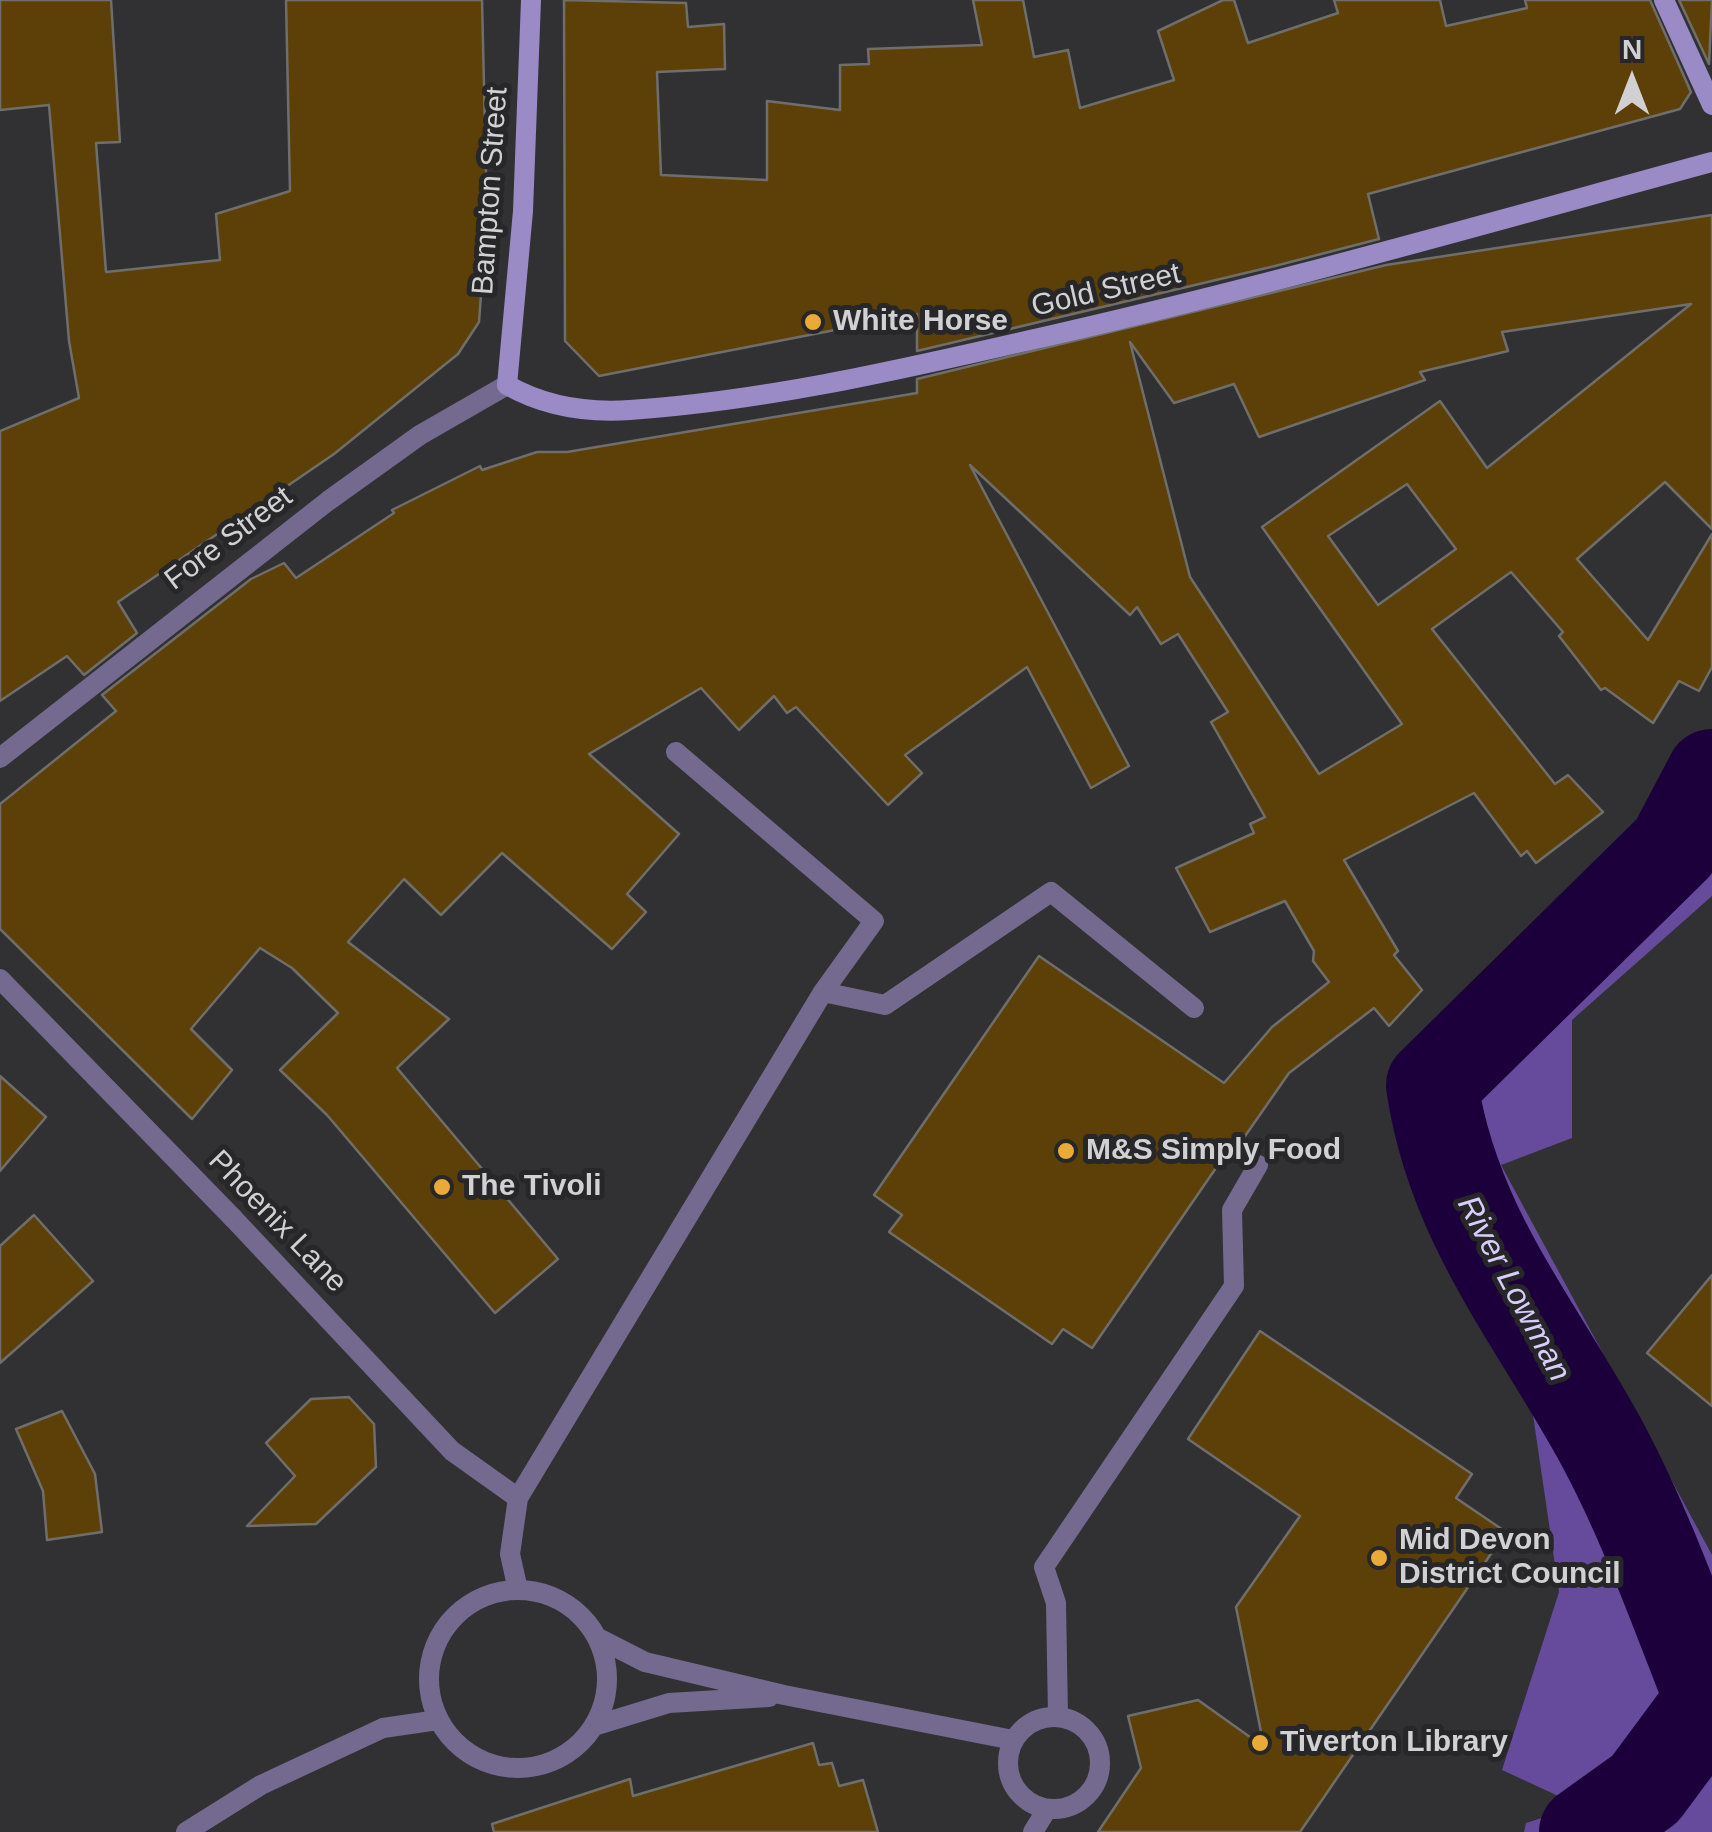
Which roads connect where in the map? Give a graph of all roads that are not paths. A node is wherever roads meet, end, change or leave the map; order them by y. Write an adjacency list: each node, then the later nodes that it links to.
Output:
1 (531, 0): 5 (street, Bampton Street)
2 (1664, 0): 3 (street)
3 (1712, 105)
4 (1712, 162): 5 (street, Gold Street)
5 (506, 385): 7 (street, Fore Street)
6 (676, 752): 9 (street)
7 (0, 758)
8 (0, 979): 12 (street, Phoenix Lane)
9 (823, 992): 10 (street); 12 (street)
10 (1194, 1008)
11 (1258, 1165): 16 (street)
12 (518, 1498): 13 (street)
13 (518, 1590): 14 (street); 17 (street)
14 (598, 1638): 15 (street); 18 (street)
15 (784, 1695): 18 (street); 19 (street)
16 (1058, 1716): 19 (street); 20 (street)
17 (438, 1720): 18 (street); 21 (street)
18 (594, 1726)
19 (1013, 1740): 20 (street)
20 (1047, 1810): 22 (street)
21 (186, 1832)
22 (1033, 1832)

